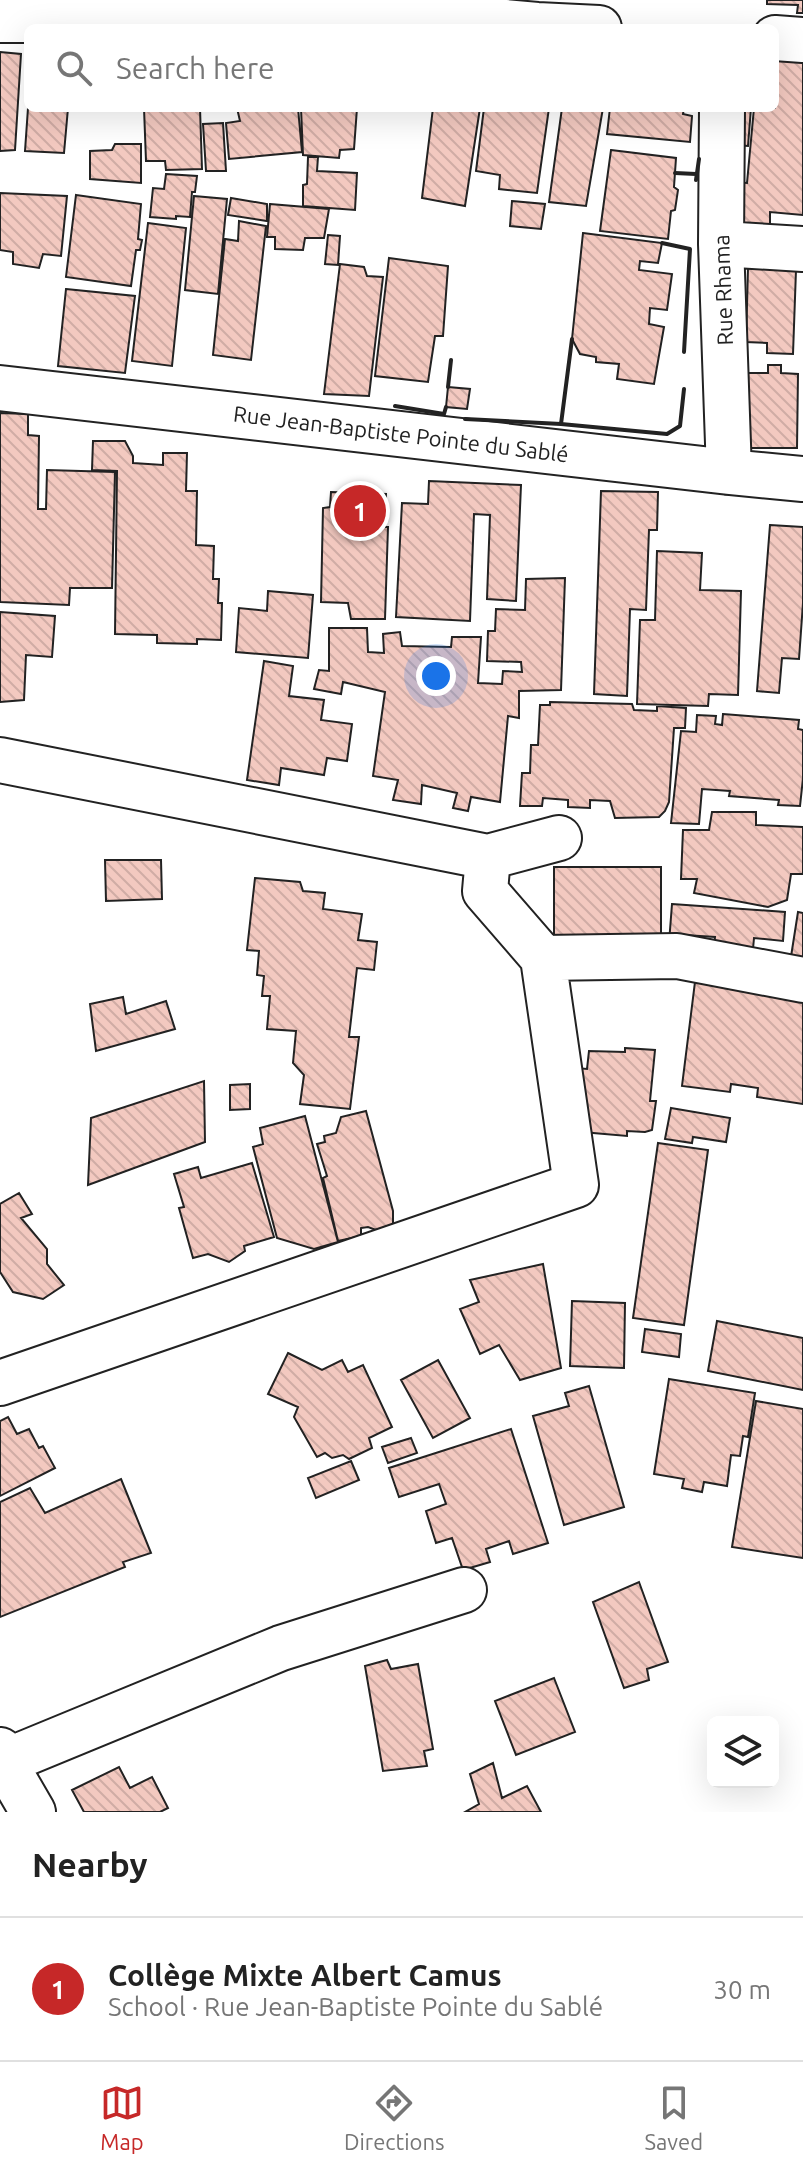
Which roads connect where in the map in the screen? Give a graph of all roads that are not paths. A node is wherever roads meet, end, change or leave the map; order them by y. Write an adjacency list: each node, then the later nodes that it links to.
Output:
1 (388, 4): 2 (street); 3 (street)
2 (0, 20)
3 (545, 24)
4 (779, 38): 5 (street)
5 (803, 40)
6 (722, 112): 7 (street, Rue Rhama)
7 (721, 244): 8 (street); 10 (street, Rue Rhama)
8 (803, 249)
9 (0, 388): 10 (street, Rue Jean-Baptiste Pointe du Sablé)
10 (729, 472): 11 (street, Rue Jean-Baptiste Pointe du Sablé)
11 (803, 479)
12 (0, 760): 14 (street)
13 (559, 838): 14 (street)
14 (488, 857): 15 (street)
15 (543, 958): 16 (street); 17 (street)
16 (803, 980)
17 (0, 1383)
18 (464, 1590): 19 (street)
19 (2, 1756): 20 (street)
20 (33, 1812)

